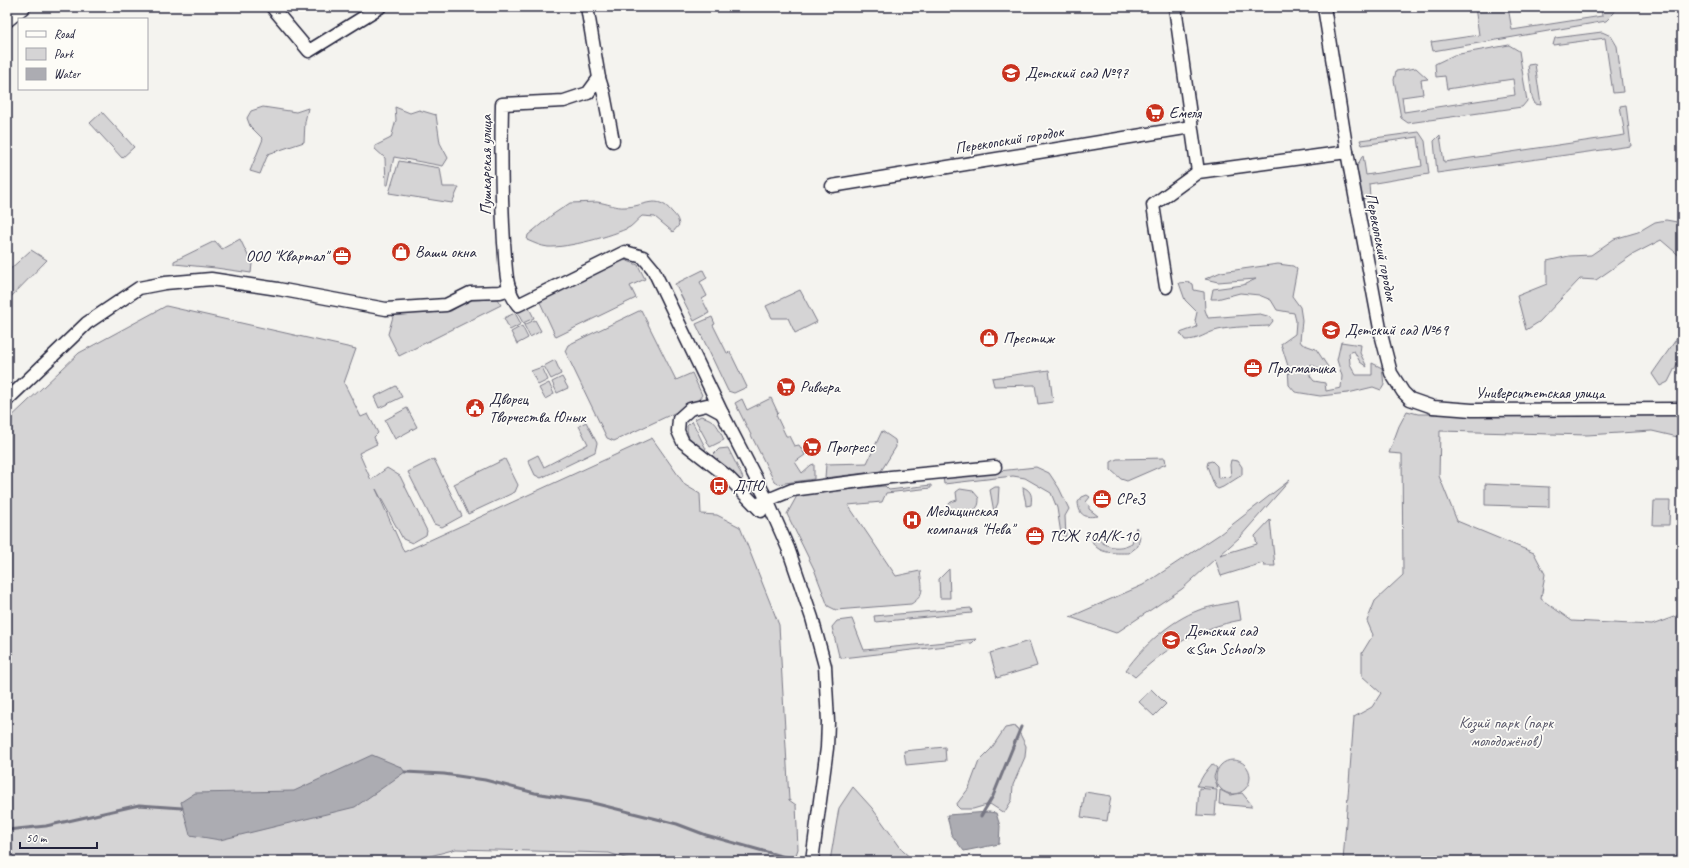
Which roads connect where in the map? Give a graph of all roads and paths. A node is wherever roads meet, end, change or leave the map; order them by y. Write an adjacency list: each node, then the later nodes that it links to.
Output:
1 (24, 7): 7 (street)
2 (272, 7): 3 (street)
3 (380, 7)
4 (587, 7): 8 (street)
5 (1175, 7): 9 (street)
6 (1324, 7): 11 (street, Перекопский городок)
7 (7, 21)
8 (599, 78): 10 (street); 15 (street, Пушкарская улица)
9 (1191, 127): 12 (street); 13 (street, Перекопский городок)
10 (612, 141)
11 (1347, 152): 12 (street); 16 (street, Перекопский городок)
12 (1198, 172): 14 (street)
13 (832, 186)
14 (1166, 287)
15 (510, 289): 17 (street); 19 (street, Пушкарская улица)
16 (1403, 392): 18 (street, Университетская улица)
17 (7, 400)
18 (1682, 409)
19 (722, 412): 21 (street); 21 (street)
20 (995, 467): 21 (street)
21 (761, 503): 22 (street)
22 (812, 861)

